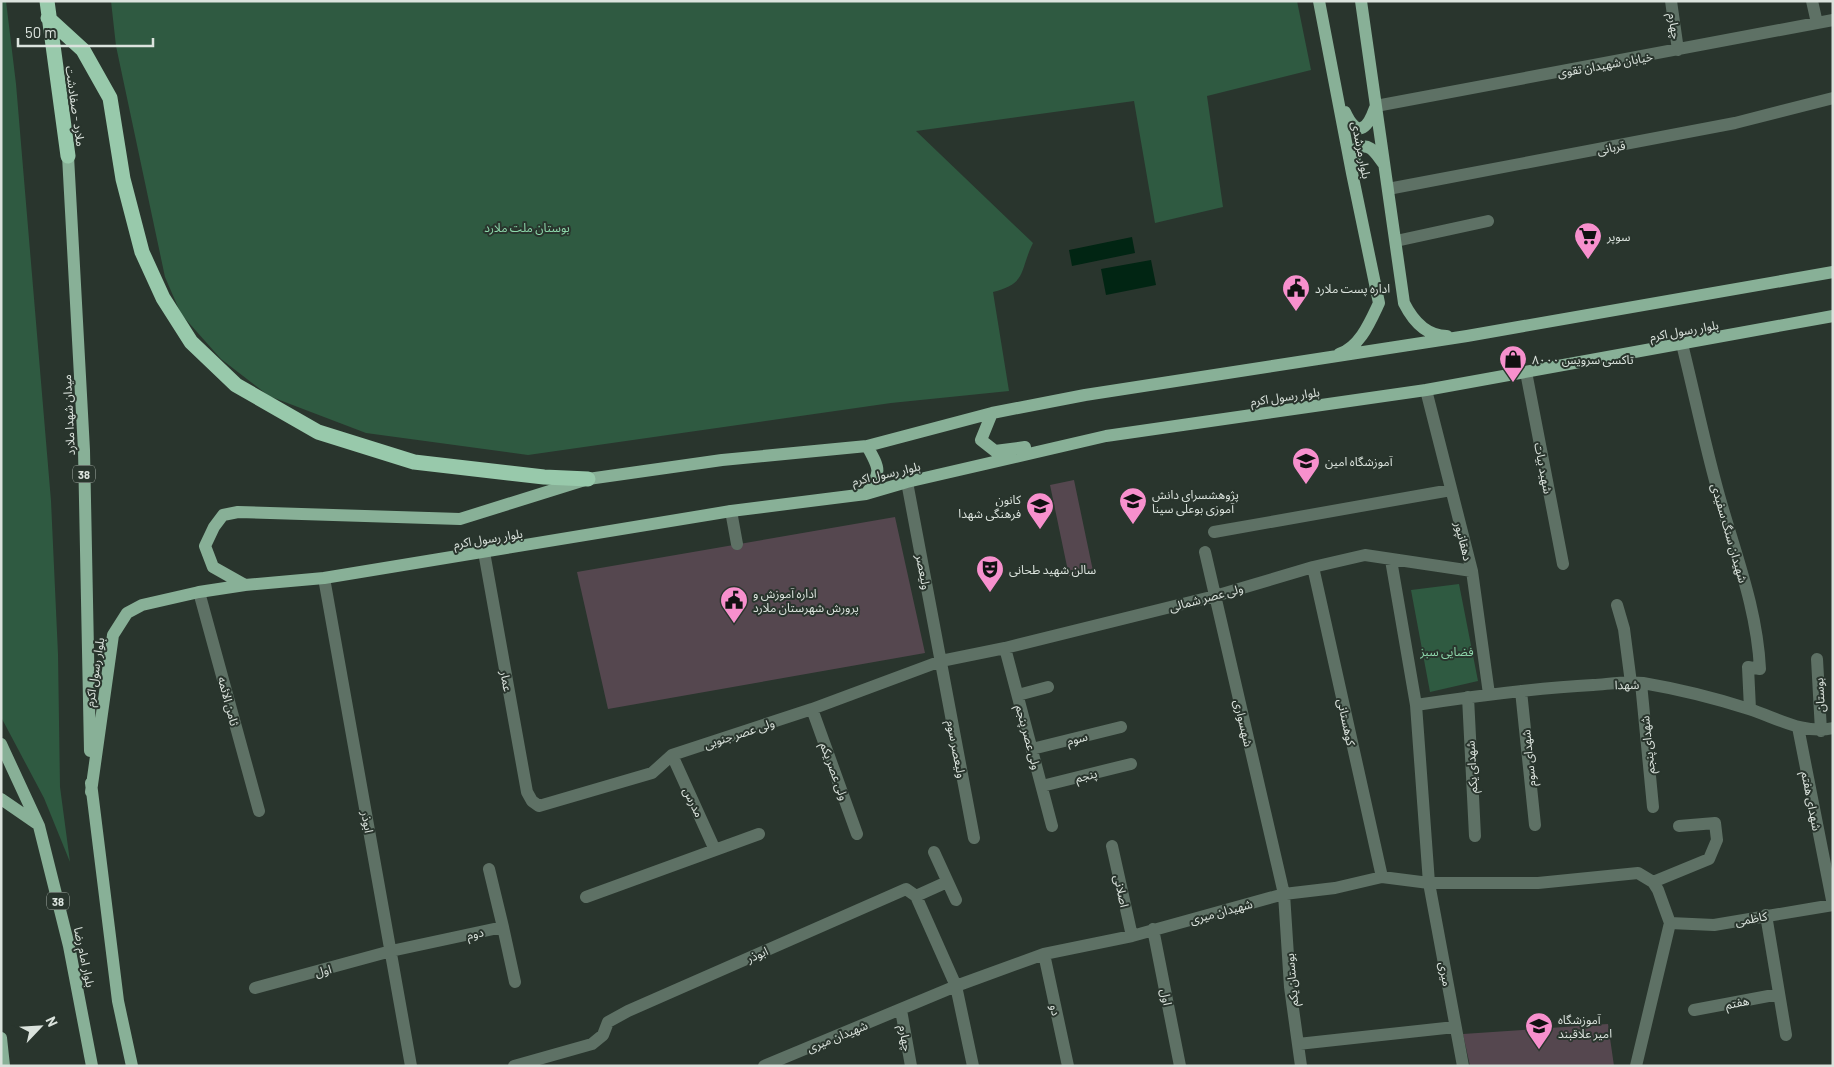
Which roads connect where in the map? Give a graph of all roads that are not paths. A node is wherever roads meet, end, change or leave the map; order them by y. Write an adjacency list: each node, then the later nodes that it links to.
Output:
1 (47, 1): 6 (highway, ملارد - صفادشت / 38)
2 (1319, 1): 11 (main road, بلوار مرشدی)
3 (1361, 1): 12 (main road, بلوار مرشدی)
4 (1671, 1): 9 (street, چهارم)
5 (1812, 1): 8 (street)
6 (48, 18): 13 (highway, ملارد - صفادشت / 38); 29 (highway)
7 (1833, 20): 8 (street, خیابان شهیدان تقوی)
8 (1817, 23): 9 (street, خیابان شهیدان تقوی)
9 (1678, 50): 12 (street, خیابان شهیدان تقوی)
10 (1833, 98): 16 (street, قربانی)
11 (1339, 99): 12 (main road); 15 (main road, بلوار مرشدی)
12 (1376, 106): 14 (main road, بلوار مرشدی)
13 (68, 156): 67 (main road, میدان شهدا ملارد / 38)
14 (1385, 165): 15 (main road); 16 (main road, بلوار مرشدی)
15 (1352, 173): 23 (main road, بلوار مرشدی)
16 (1388, 189): 18 (main road, بلوار مرشدی)
17 (1488, 221): 18 (street)
18 (1396, 241): 21 (main road, بلوار مرشدی)
19 (1833, 272): 21 (main road, بلوار رسول اکرم)
20 (1833, 316): 22 (main road, بلوار رسول اکرم)
21 (1467, 336): 23 (main road, بلوار رسول اکرم)
22 (1682, 344): 24 (main road, بلوار رسول اکرم); 58 (street, شهیدان سنگ سفیدی)
23 (1323, 359): 26 (main road, بلوار رسول اکرم)
24 (1526, 372): 25 (main road, بلوار رسول اکرم); 39 (street, شهید بیات)
25 (1426, 390): 27 (main road, بلوار رسول اکرم); 31 (street, دهقانپور)
26 (992, 413): 27 (main road); 28 (main road, بلوار رسول اکرم)
27 (1106, 436): 30 (main road, بلوار رسول اکرم)
28 (867, 446): 29 (main road, بلوار رسول اکرم); 32 (main road)
29 (588, 479): 43 (main road, بلوار رسول اکرم)
30 (908, 482): 32 (main road, بلوار رسول اکرم); 49 (street, ولیعصر)
31 (1451, 490): 34 (street); 41 (street, دهقانپور)
32 (866, 494): 33 (main road, بلوار رسول اکرم)
33 (731, 511): 35 (street); 36 (main road, بلوار رسول اکرم)
34 (1214, 532)
35 (737, 544)
36 (484, 552): 42 (main road, بلوار رسول اکرم); 69 (street, عمار)
37 (1205, 552): 45 (street, شهسواری)
38 (1391, 560): 40 (street, ولی عصر شمالی); 41 (street, ولی عصر شمالی); 56 (street)
39 (1563, 564)
40 (1313, 567): 45 (street, ولی عصر شمالی); 84 (street, کوهستانی)
41 (1472, 571): 53 (street, دهقانپور)
42 (324, 578): 43 (main road, بلوار رسول اکرم); 98 (street, ابوذر)
43 (245, 585): 44 (main road, بلوار رسول اکرم)
44 (199, 592): 67 (main road, بلوار رسول اکرم); 71 (street, ثامن الائمه)
45 (1215, 596): 47 (street, ولی عصر شمالی); 88 (street, شهسواری)
46 (1616, 605): 50 (street, شهدای پنجم)
47 (1005, 648): 49 (street, ولی عصر شمالی); 54 (street, ولی عصر پنجم)
48 (1817, 659): 61 (street, بوستان)
49 (941, 661): 57 (street, ولی عصر جنوبی); 79 (street, ولیعصر سوم)
50 (1636, 683): 52 (street, شهدا); 58 (street, شهدا); 70 (street, شهدای پنجم)
51 (1048, 687): 54 (street)
52 (1521, 691): 53 (street, شهدا); 72 (street, شهدای سوم)
53 (1490, 694): 55 (street, شهدا)
54 (1018, 695): 63 (street, ولی عصر پنجم)
55 (1468, 697): 56 (street, شهدا); 78 (street, شهدای یکم)
56 (1416, 705): 87 (street)
57 (812, 709): 64 (street, ولی عصر جنوبی); 77 (street, ولی عصر یکم)
58 (1750, 710): 60 (street, شهدا)
59 (1121, 727): 63 (street, سوم)
60 (1798, 727): 61 (street, شهدا); 92 (street, شهدای هفتم)
61 (1827, 729)
62 (1, 744): 73 (main road, بلوار امام رضا / 38)
63 (1032, 749): 66 (street, ولی عصر پنجم)
64 (672, 755): 69 (street, ولی عصر جنوبی); 81 (street, مدرس)
65 (1131, 764): 66 (street, پنجم)
66 (1042, 786): 74 (street, ولی عصر پنجم)
67 (91, 792): 113 (main road, بلوار امام رضا / 38)
68 (1, 799): 73 (main road)
69 (539, 806)
70 (1653, 807)
71 (259, 811)
72 (1535, 825)
73 (39, 826): 112 (main road, بلوار امام رضا / 38)
74 (1052, 826)
75 (1679, 826): 86 (street)
76 (759, 834): 81 (street)
77 (857, 834)
78 (1475, 836)
79 (974, 838)
80 (1112, 846): 97 (street, اصلانی)
81 (715, 850): 90 (street)
82 (934, 852): 85 (street)
83 (489, 869): 95 (street)
84 (1382, 877): 87 (street, شهیدان میری); 88 (street, شهیدان میری)
85 (947, 882): 89 (street); 91 (street)
86 (1653, 882): 87 (street, شهیدان میری); 94 (street)
87 (1430, 883): 106 (street, میری)
88 (1284, 894): 96 (street, شهیدان میری); 109 (street, بوستان یکم)
89 (916, 896): 101 (street); 115 (street, ابوذر)
90 (586, 897)
91 (956, 900)
92 (1833, 905): 93 (street, کاظمی)
93 (1766, 915): 94 (street, کاظمی); 103 (street)
94 (1670, 923): 123 (street)
95 (503, 927): 98 (street, دوم); 100 (street)
96 (1153, 929): 97 (street, شهیدان میری); 120 (street, اول)
97 (1132, 936): 99 (street, شهیدان میری)
98 (391, 951): 102 (street, اول); 114 (street, ابوذر)
99 (1044, 954): 101 (street, شهیدان میری); 119 (street, دو)
100 (515, 982)
101 (956, 986): 104 (street, شهیدان میری); 118 (street)
102 (255, 988)
103 (1779, 994): 105 (street, هفتم); 107 (street)
104 (901, 1010): 110 (street, شهیدان میری); 117 (street, چهارم)
105 (1694, 1010)
106 (1455, 1027): 109 (street); 122 (street, میری)
107 (1786, 1035)
108 (1, 1038): 111 (main road)
109 (1298, 1044): 121 (street, بوستان یکم)
110 (787, 1062): 116 (street, شهیدان میری)
111 (4, 1066)
112 (92, 1066)
113 (132, 1066)
114 (411, 1066)
115 (514, 1066)
116 (764, 1066)
117 (911, 1066)
118 (973, 1066)
119 (1068, 1066)
120 (1180, 1066)
121 (1301, 1066)
122 (1463, 1066)
123 (1636, 1066)

